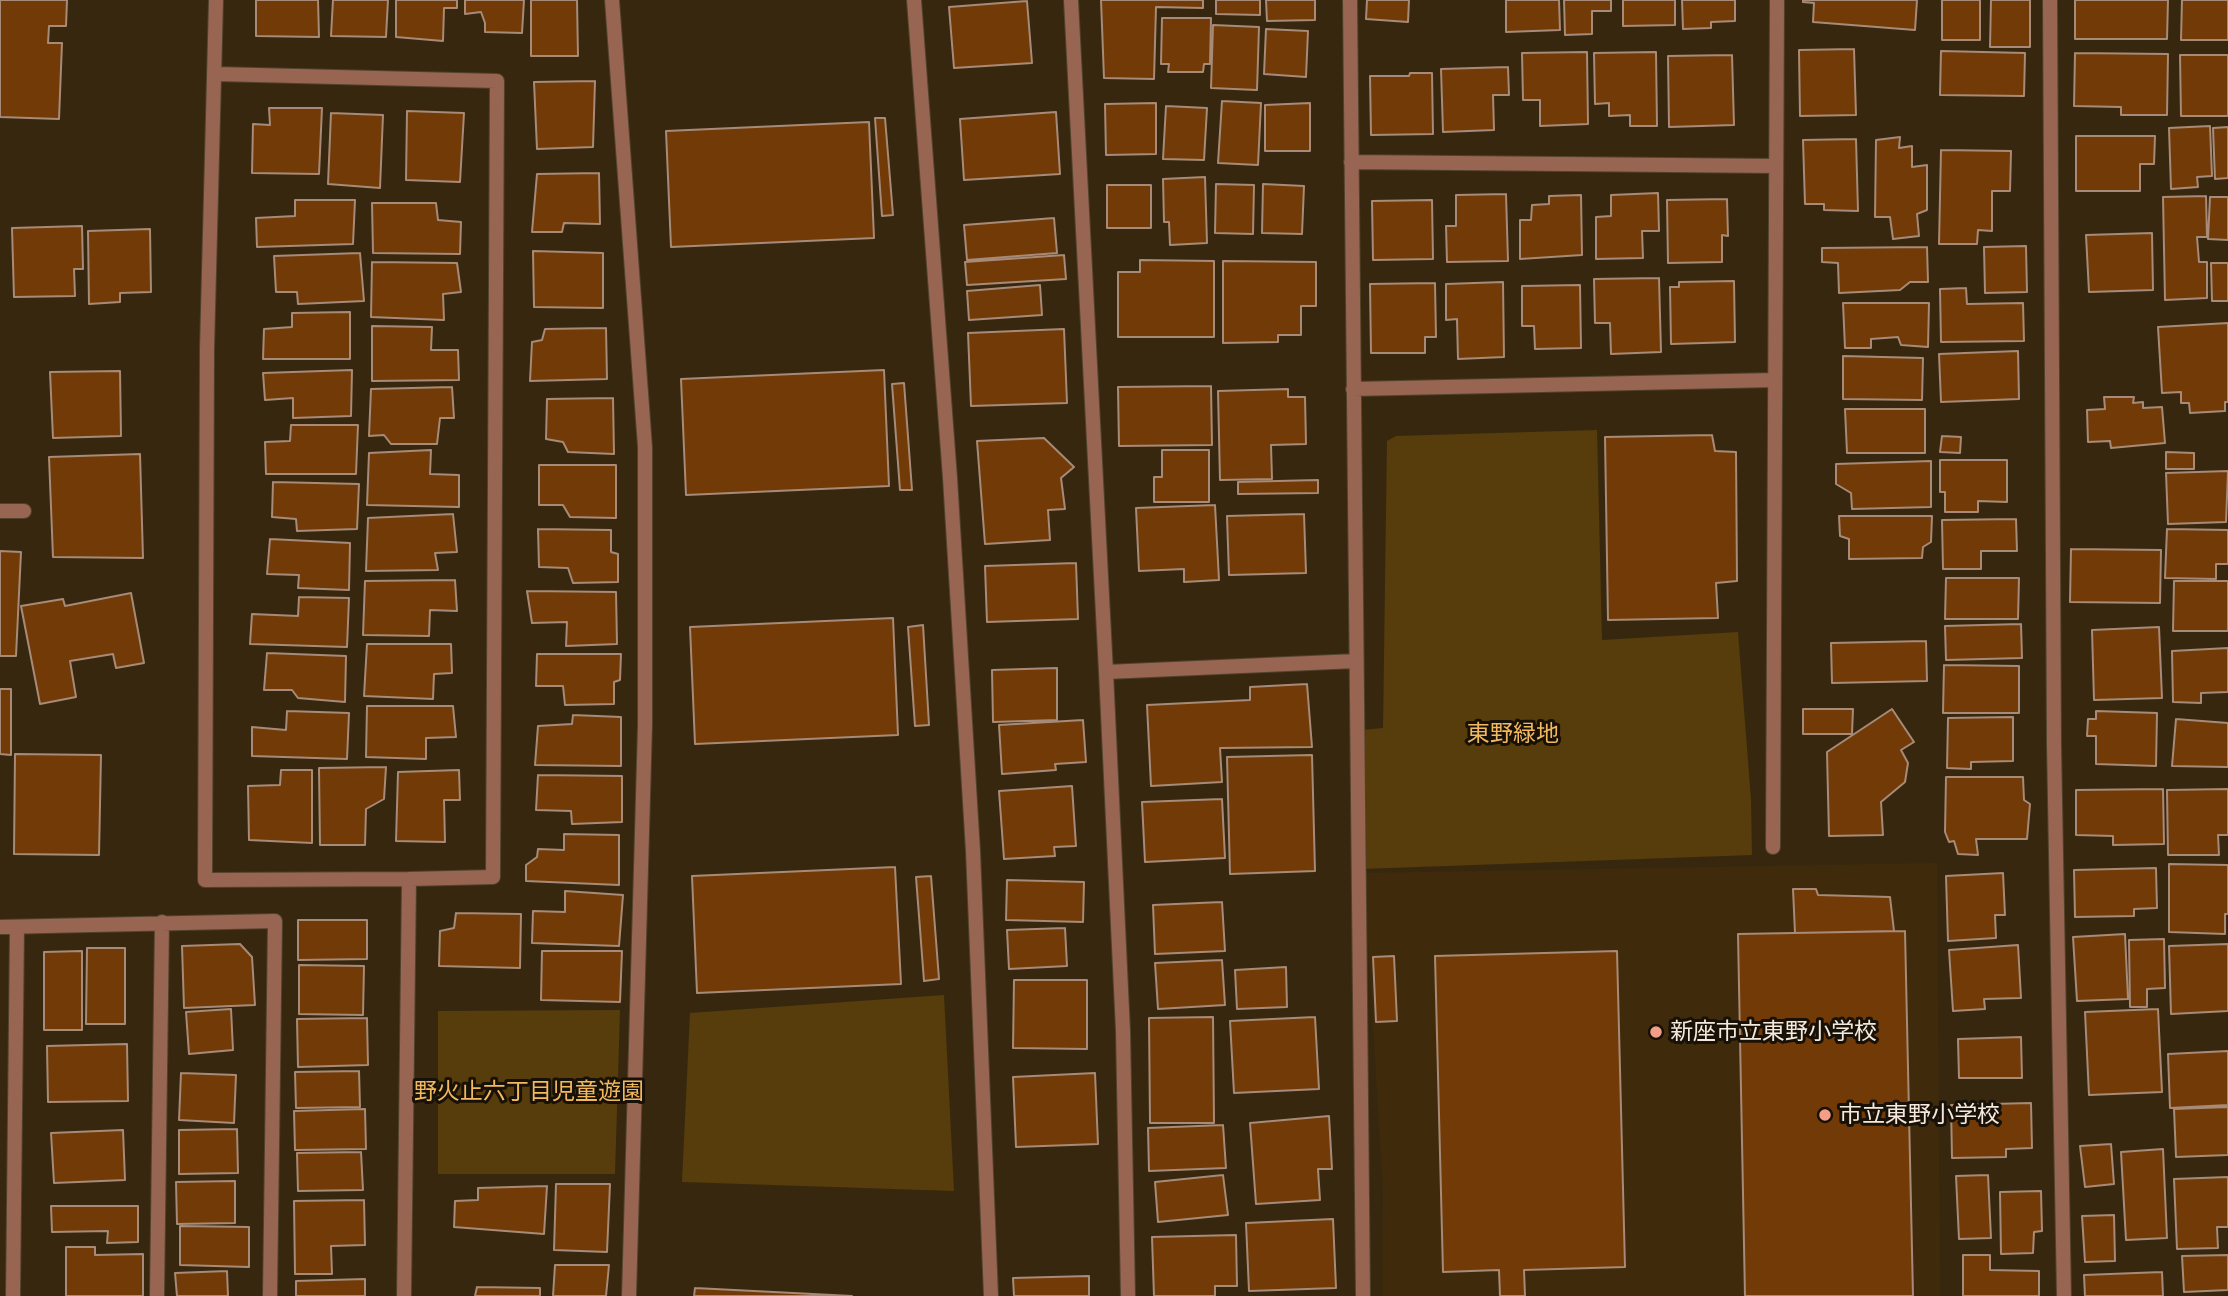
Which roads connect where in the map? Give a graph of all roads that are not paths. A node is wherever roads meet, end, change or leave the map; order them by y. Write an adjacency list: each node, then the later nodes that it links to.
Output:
1 (216, 0): 8 (street)
2 (612, 0): 26 (street)
3 (914, 0): 27 (street)
4 (1071, 0): 16 (street)
5 (1350, 0): 9 (street)
6 (1777, 0): 10 (street)
7 (2050, 0): 30 (street)
8 (216, 74): 18 (street); 18 (street)
9 (1351, 162): 10 (street); 12 (street)
10 (1776, 166): 11 (street)
11 (1775, 380): 12 (street); 17 (street)
12 (1353, 389): 15 (street)
13 (24, 510): 14 (street)
14 (0, 511)
15 (1356, 661): 16 (street); 29 (street)
16 (1106, 672): 28 (street)
17 (1773, 847)
18 (409, 878): 25 (street)
19 (162, 922): 21 (street); 23 (street); 24 (street)
20 (0, 927): 21 (street)
21 (17, 927): 22 (street)
22 (13, 1296)
23 (157, 1296)
24 (270, 1296)
25 (404, 1296)
26 (629, 1296)
27 (991, 1296)
28 (1128, 1296)
29 (1363, 1296)
30 (2064, 1296)

